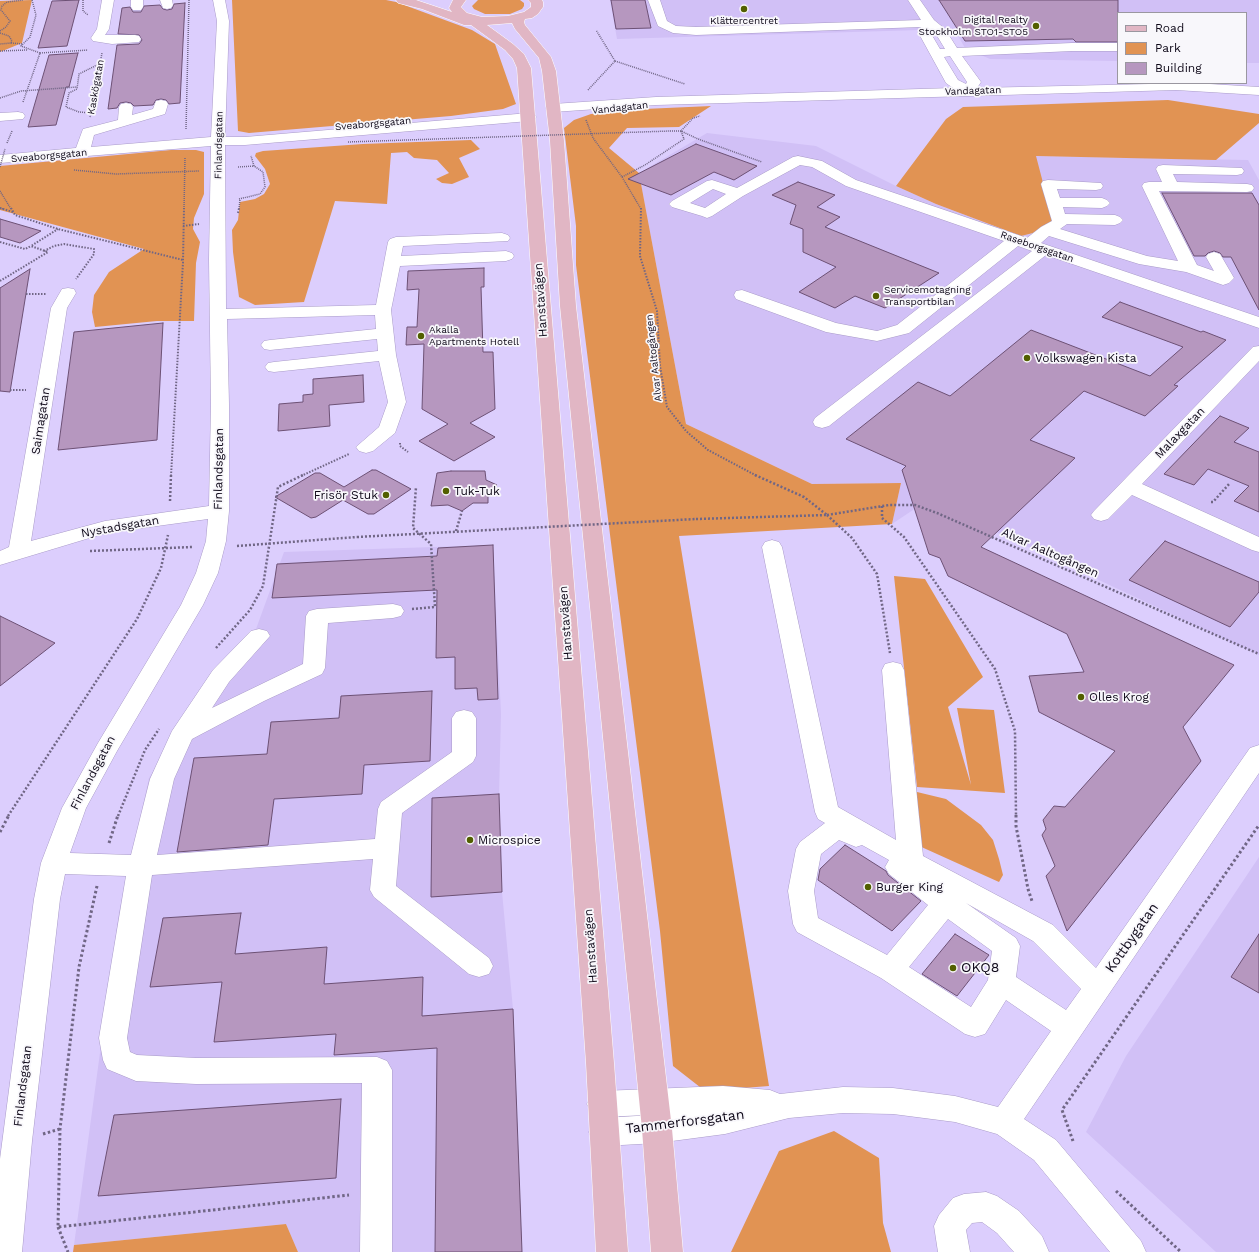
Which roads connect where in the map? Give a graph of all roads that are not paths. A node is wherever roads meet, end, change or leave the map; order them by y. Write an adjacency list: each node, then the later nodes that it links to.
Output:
1 (108, 0): 13 (street)
2 (219, 0): 29 (street, Finlandsgatan)
3 (402, 0): 12 (main road)
4 (440, 0): 8 (main road)
5 (534, 0): 9 (main road)
6 (654, 0): 11 (street)
7 (914, 0): 11 (street)
8 (458, 2): 10 (main road, Hanstavägen)
9 (519, 18): 10 (main road); 22 (main road)
10 (471, 19): 12 (main road, Hanstavägen)
11 (930, 23): 15 (street); 16 (street)
12 (484, 28): 25 (main road, Hanstavägen)
13 (135, 39)
14 (1117, 47): 15 (street)
15 (953, 52): 16 (street); 17 (street)
16 (936, 53): 17 (street)
17 (968, 91): 18 (street, Vandagatan); 20 (street, Vandagatan)
18 (1259, 91)
19 (656, 101): 20 (street, Vandagatan); 22 (street, Vandagatan); 23 (street, Vandagatan)
20 (687, 101): 23 (street, Vandagatan)
21 (161, 104): 28 (street)
22 (552, 104): 23 (street, Vandagatan); 23 (street, Vandagatan); 25 (main road); 83 (main road)
23 (581, 106)
24 (126, 107): 28 (street)
25 (528, 114): 29 (street, Sveaborgsgatan); 84 (main road, Hanstavägen)
26 (18, 116): 27 (street)
27 (0, 117)
28 (125, 122): 30 (street)
29 (218, 141): 30 (street, Sveaborgsgatan); 51 (street, Finlandsgatan)
30 (82, 153): 31 (street, Sveaborgsgatan)
31 (2, 154)
32 (1237, 171): 34 (street)
33 (1096, 186): 37 (street)
34 (1171, 186): 35 (street); 47 (street)
35 (1246, 188)
36 (738, 193): 43 (street, Raseborgsgatan)
37 (1054, 202): 38 (street); 39 (street)
38 (1102, 203)
39 (1060, 219): 40 (street); 41 (street)
40 (1115, 220)
41 (1047, 230): 43 (street); 47 (street)
42 (502, 238): 46 (street)
43 (1029, 245): 49 (street); 52 (street, Raseborgsgatan); 58 (street)
44 (506, 256): 46 (street)
45 (1214, 256): 47 (street)
46 (392, 261): 50 (street)
47 (1190, 268)
48 (68, 293): 65 (street, Saimagatan)
49 (742, 295)
50 (383, 310): 51 (street); 53 (street)
51 (219, 314): 61 (street, Finlandsgatan)
52 (1259, 324)
53 (384, 334): 54 (street); 56 (street)
54 (270, 345)
55 (1259, 351): 60 (street, Malaxgatan)
56 (387, 355): 57 (street); 59 (street)
57 (274, 367)
58 (822, 422)
59 (366, 447)
60 (1129, 486): 62 (street, Malaxgatan); 63 (street)
61 (219, 511): 65 (street, Nystadsgatan); 75 (street, Finlandsgatan)
62 (1101, 515)
63 (1259, 545)
64 (772, 547): 74 (street)
65 (19, 551): 66 (street, Nystadsgatan)
66 (0, 558)
67 (393, 611): 71 (street)
68 (258, 636): 71 (street)
69 (893, 670): 74 (street)
70 (464, 718): 73 (street)
71 (172, 728): 76 (street)
72 (1259, 754): 81 (street, Kottbygatan)
73 (387, 848): 76 (street); 78 (street)
74 (911, 861): 81 (street)
75 (54, 863): 76 (street); 86 (street, Finlandsgatan)
76 (141, 866): 87 (street)
77 (945, 903): 79 (street); 79 (street); 80 (street)
78 (479, 966)
79 (891, 970): 80 (street)
80 (1002, 982): 82 (street)
81 (1097, 987): 82 (street, Kottbygatan)
82 (1069, 1028): 85 (street, Kottbygatan)
83 (655, 1115): 84 (street, Tammerforsgatan); 85 (street, Tammerforsgatan); 89 (main road)
84 (603, 1118): 88 (main road, Hanstavägen)
85 (1005, 1122): 92 (street, Tammerforsgatan)
86 (6, 1252)
87 (376, 1252)
88 (612, 1252)
89 (667, 1252)
90 (954, 1252): 91 (street)
91 (1033, 1252)
92 (1130, 1252)

